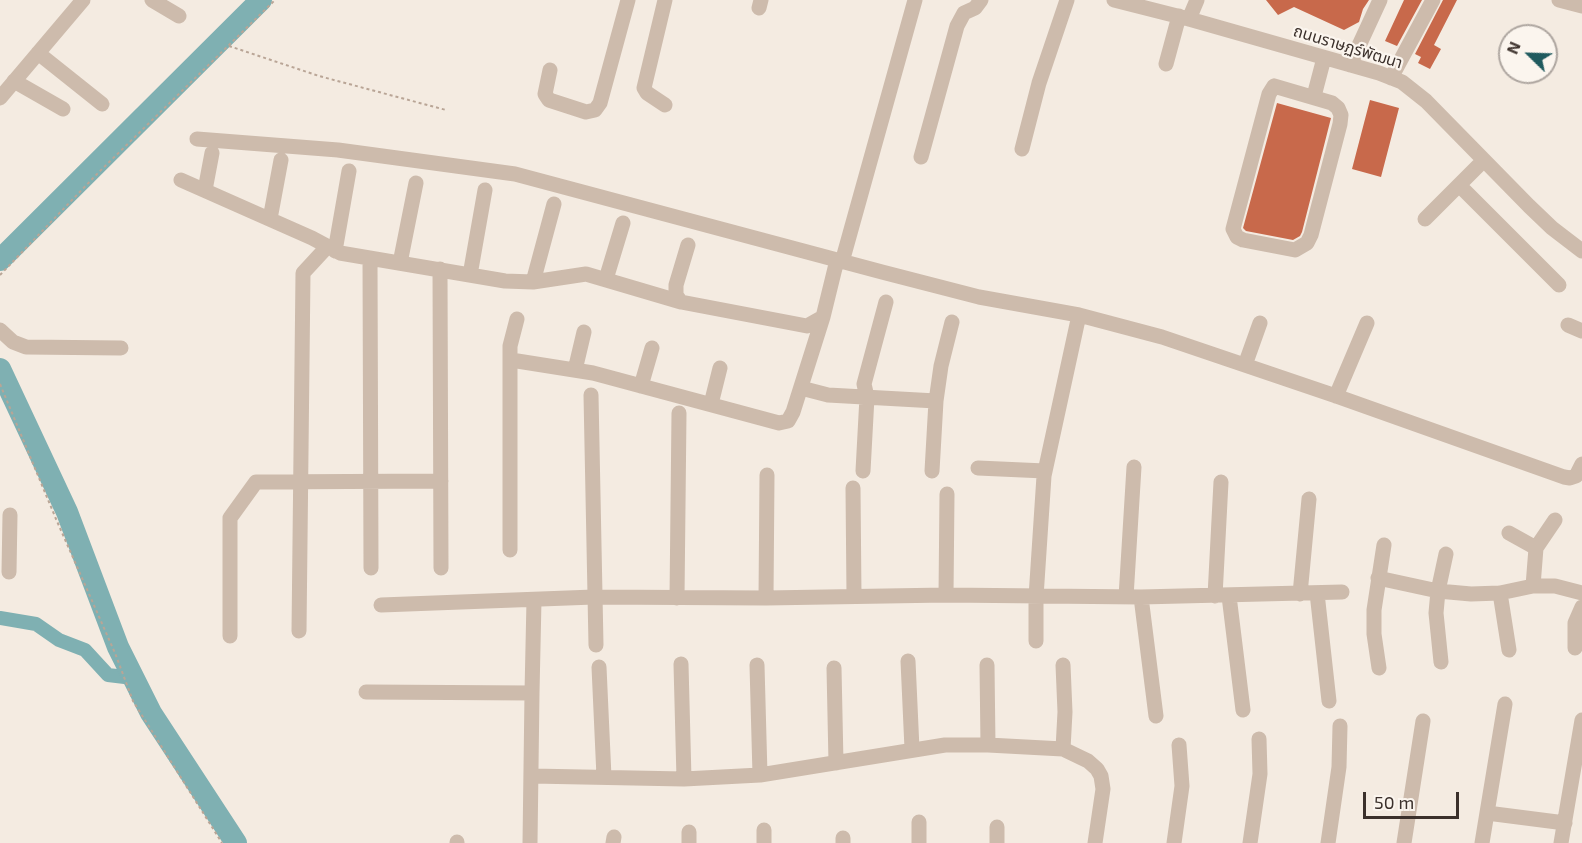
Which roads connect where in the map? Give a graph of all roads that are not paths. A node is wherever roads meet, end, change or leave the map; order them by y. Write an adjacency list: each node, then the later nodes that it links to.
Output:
1 (83, 0): 16 (street)
2 (152, 0): 14 (street)
3 (628, 0): 20 (street)
4 (665, 0): 26 (street)
5 (915, 0): 48 (street)
6 (981, 0): 31 (street)
7 (1067, 0): 29 (street)
8 (1114, 0): 15 (street, ถนนราษฏร์พัฒนา)
9 (1197, 0): 15 (street)
10 (1380, 0): 19 (street)
11 (1433, 0): 21 (street)
12 (1561, 0): 13 (street)
13 (1582, 6)
14 (178, 16)
15 (1184, 18): 17 (street, ถนนราษฏร์พัฒนา); 18 (street)
16 (38, 53): 22 (street); 25 (street)
17 (1324, 58): 19 (street, ถนนราษฏร์พัฒนา); 23 (street)
18 (1166, 64)
19 (1350, 65): 21 (street, ถนนราษฏร์พัฒนา)
20 (550, 70)
21 (1391, 78): 33 (street, ถนนราษฏร์พัฒนา)
22 (14, 81): 24 (street); 27 (street)
23 (1314, 96): 23 (street)
24 (0, 98)
25 (102, 104)
26 (665, 105)
27 (63, 109)
28 (197, 138): 48 (street)
29 (1022, 149)
30 (212, 153): 38 (street)
31 (921, 157)
32 (281, 160): 41 (street)
33 (1484, 160): 37 (street); 46 (street, ถนนราษฏร์พัฒนา)
34 (349, 171): 45 (street)
35 (181, 180): 38 (street)
36 (416, 183): 49 (street)
37 (1459, 185): 42 (street); 54 (street)
38 (205, 190): 41 (street)
39 (485, 190): 51 (street)
40 (554, 204): 53 (street)
41 (270, 219): 45 (street)
42 (1425, 219)
43 (623, 223): 52 (street)
44 (688, 245): 55 (street)
45 (331, 249): 47 (street); 87 (street)
46 (1582, 251)
47 (370, 259): 49 (street); 86 (street)
48 (839, 261): 57 (street); 58 (street)
49 (400, 263): 50 (street)
50 (440, 269): 51 (street); 88 (street)
51 (470, 275): 53 (street)
52 (606, 279): 53 (street); 55 (street)
53 (533, 282)
54 (1559, 285)
55 (681, 302): 58 (street)
56 (886, 302): 75 (street)
57 (1079, 315): 68 (street); 84 (street)
58 (823, 317): 72 (street)
59 (517, 319): 67 (street)
60 (952, 322): 76 (street)
61 (1260, 323): 68 (street)
62 (1367, 323): 74 (street)
63 (0, 330): 65 (street)
64 (584, 332): 70 (street)
65 (121, 348)
66 (652, 348): 71 (street)
67 (511, 360): 70 (street); 98 (street)
68 (1245, 365): 74 (street)
69 (720, 368): 77 (street)
70 (574, 370): 71 (street)
71 (641, 386): 77 (street)
72 (801, 388): 75 (street); 77 (street)
73 (591, 395): 114 (street)
74 (1336, 396): 79 (street)
75 (867, 397): 76 (street); 82 (street)
76 (936, 400): 83 (street)
77 (711, 404)
78 (679, 413): 118 (street)
79 (1582, 464)
80 (1134, 466): 116 (street)
81 (978, 468): 84 (street)
82 (863, 471)
83 (932, 471)
84 (1045, 471): 115 (street)
85 (767, 475): 119 (street)
86 (371, 481): 87 (street); 88 (street); 100 (street)
87 (301, 482): 123 (street); 124 (street)
88 (441, 482): 101 (street)
89 (1221, 482): 113 (street)
90 (853, 488): 112 (street)
91 (947, 494): 111 (street)
92 (1309, 499): 110 (street)
93 (11, 515): 102 (street)
94 (1554, 520): 97 (street)
95 (1509, 533): 97 (street)
96 (1384, 545): 103 (street)
97 (1536, 548): 104 (street)
98 (510, 550)
99 (1446, 554): 105 (street)
100 (371, 568)
101 (441, 568)
102 (9, 572)
103 (1378, 578): 105 (street); 137 (street)
104 (1533, 586): 108 (street); 109 (street)
105 (1438, 591): 108 (street); 130 (street)
106 (1342, 592): 107 (street)
107 (1317, 593): 110 (street); 140 (street)
108 (1500, 593): 128 (street)
109 (1582, 593)
110 (1300, 594): 113 (street)
111 (946, 595): 112 (street); 115 (street)
112 (854, 596): 119 (street)
113 (1222, 596): 117 (street); 142 (street)
114 (594, 597): 118 (street); 120 (street); 126 (street)
115 (1036, 597): 116 (street); 125 (street)
116 (1126, 597): 117 (street)
117 (1142, 597): 143 (street)
118 (677, 598): 119 (street)
119 (766, 598)
120 (534, 600): 121 (street); 139 (street)
121 (381, 605)
122 (1582, 607): 127 (street)
123 (299, 631)
124 (230, 636)
125 (1036, 641)
126 (596, 645)
127 (1575, 648)
128 (1509, 650)
129 (908, 661): 150 (street)
130 (1441, 662)
131 (681, 664): 156 (street)
132 (1063, 664): 151 (street)
133 (757, 665): 153 (street)
134 (987, 665): 148 (street)
135 (599, 668): 155 (street)
136 (834, 668): 152 (street)
137 (1379, 668)
138 (366, 692): 139 (street)
139 (532, 693): 154 (street)
140 (1329, 701)
141 (1505, 704): 157 (street)
142 (1243, 710)
143 (1156, 716)
144 (1582, 720): 159 (street)
145 (1423, 721): 168 (street)
146 (1340, 726): 167 (street)
147 (1259, 739): 166 (street)
148 (988, 745): 150 (street); 151 (street)
149 (1179, 745): 165 (street)
150 (912, 749): 152 (street)
151 (1063, 749): 164 (street)
152 (836, 763): 153 (street)
153 (760, 775): 156 (street)
154 (532, 776): 155 (street); 161 (street)
155 (604, 777): 156 (street)
156 (684, 779)
157 (1487, 813): 159 (street); 169 (street)
158 (919, 822): 162 (street)
159 (1565, 824): 170 (street)
160 (997, 827): 163 (street)
161 (530, 843)
162 (919, 843)
163 (997, 843)
164 (1095, 843)
165 (1174, 843)
166 (1250, 843)
167 (1328, 843)
168 (1404, 843)
169 (1482, 843)
170 (1561, 843)

